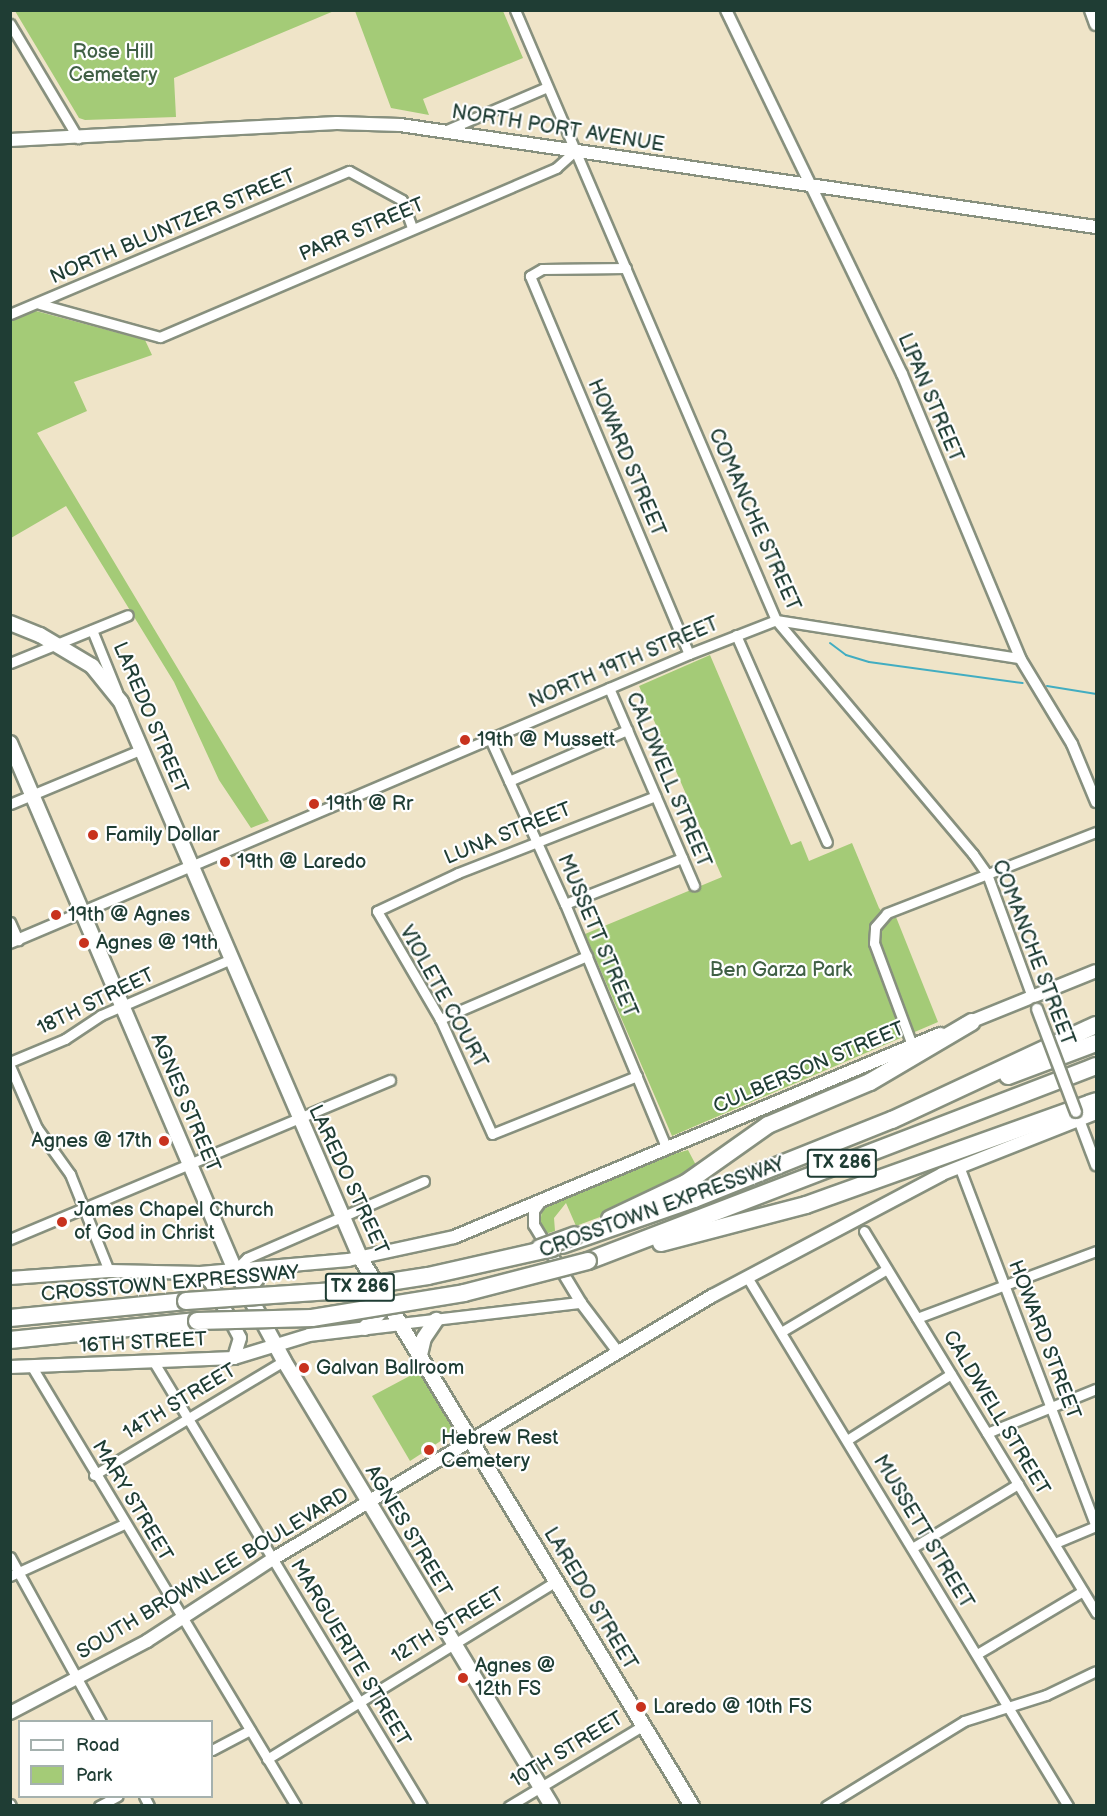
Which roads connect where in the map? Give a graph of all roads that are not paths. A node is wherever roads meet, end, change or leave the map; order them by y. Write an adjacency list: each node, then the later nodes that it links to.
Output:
1 (515, 10): 6 (street, COMANCHE STREET)
2 (726, 10): 11 (street, LIPAN STREET)
3 (1091, 10): 5 (main road)
4 (10, 24): 8 (street)
5 (1096, 24)
6 (547, 87): 7 (street); 10 (street, COMANCHE STREET)
7 (444, 131): 8 (main road, NORTH PORT AVENUE); 10 (main road, NORTH PORT AVENUE)
8 (78, 138): 9 (main road, NORTH PORT AVENUE)
9 (10, 140)
10 (575, 152): 11 (main road, NORTH PORT AVENUE); 13 (street, PARR STREET); 14 (street, COMANCHE STREET)
11 (811, 186): 12 (main road, NORTH PORT AVENUE); 24 (street, LIPAN STREET)
12 (1094, 226)
13 (412, 228): 15 (street, PARR STREET); 15 (street, NORTH BLUNTZER STREET)
14 (626, 268): 18 (street, COMANCHE STREET); 23 (street, HOWARD STREET)
15 (40, 304): 16 (street, NORTH BLUNTZER STREET)
16 (10, 314)
17 (128, 615): 20 (street)
18 (776, 620): 21 (street, NORTH 19TH STREET); 24 (street, NORTH 19TH STREET); 42 (street, COMANCHE STREET)
19 (10, 623): 22 (main road)
20 (92, 630): 22 (street); 27 (street, LAREDO STREET)
21 (736, 635): 23 (street, NORTH 19TH STREET); 39 (street)
22 (56, 643): 25 (street); 27 (main road)
23 (689, 654): 26 (street, NORTH 19TH STREET)
24 (1020, 658): 35 (street, LIPAN STREET)
25 (10, 663)
26 (609, 688): 28 (street, CALDWELL STREET); 29 (street, NORTH 19TH STREET)
27 (121, 702): 31 (main road, LAREDO STREET)
28 (627, 730): 32 (street); 34 (street, CALDWELL STREET)
29 (490, 739): 32 (street, MUSSETT STREET); 41 (street, NORTH 19TH STREET)
30 (10, 743): 33 (main road, AGNES STREET)
31 (142, 749): 33 (street); 41 (main road, LAREDO STREET)
32 (509, 781): 38 (street, MUSSETT STREET)
33 (33, 795): 36 (street); 46 (main road, AGNES STREET)
34 (655, 796): 38 (street, LUNA STREET); 40 (street, CALDWELL STREET)
35 (1096, 802)
36 (10, 804)
37 (1096, 832): 42 (street)
38 (537, 842): 44 (street, MUSSETT STREET); 45 (street, LUNA STREET)
39 (827, 842)
40 (682, 858): 43 (street, CALDWELL STREET); 44 (street)
41 (191, 866): 46 (street); 50 (main road, LAREDO STREET)
42 (987, 874): 52 (street, COMANCHE STREET); 58 (street)
43 (693, 885)
44 (565, 904): 49 (street, MUSSETT STREET)
45 (377, 911): 54 (street, VIOLETE COURT)
46 (84, 912): 48 (street); 53 (main road, AGNES STREET)
47 (10, 922): 48 (street)
48 (14, 942)
49 (587, 956): 54 (street); 61 (street, MUSSETT STREET)
50 (231, 959): 53 (street, 18TH STREET); 67 (main road, LAREDO STREET)
51 (1096, 971): 52 (main road, CULBERSON STREET)
52 (1032, 996): 55 (main road, CULBERSON STREET); 66 (street, COMANCHE STREET, bridge)
53 (122, 1005): 59 (street, 18TH STREET); 70 (main road, AGNES STREET)
54 (440, 1019): 61 (street, VIOLETE COURT)
55 (972, 1022): 58 (main road, CULBERSON STREET); 79 (highway)
56 (1096, 1025): 68 (highway)
57 (1096, 1043): 68 (highway, TX 286)
58 (912, 1045): 69 (main road, CULBERSON STREET)
59 (10, 1064): 76 (street)
60 (1096, 1066): 83 (highway, CROSSTOWN EXPRESSWAY / TX 286)
61 (637, 1076): 69 (street, MUSSETT STREET)
62 (390, 1080): 67 (street)
63 (1096, 1092): 74 (highway)
64 (1096, 1101): 74 (highway)
65 (1096, 1113): 66 (main road, SOUTH BROWNLEE BOULEVARD)
66 (1077, 1115): 71 (street, COMANCHE STREET); 72 (main road, SOUTH BROWNLEE BOULEVARD)
67 (298, 1118): 70 (street); 77 (main road, LAREDO STREET)
68 (892, 1120): 79 (highway, TX 286)
69 (667, 1149): 75 (main road, CULBERSON STREET)
70 (189, 1163): 76 (street); 87 (main road, AGNES STREET)
71 (1096, 1165)
72 (959, 1166): 89 (main road, SOUTH BROWNLEE BOULEVARD); 91 (street, HOWARD STREET)
73 (424, 1181): 77 (street)
74 (852, 1189): 83 (highway)
75 (539, 1204): 82 (main road, CROSSTOWN EXPRESSWAY); 94 (street)
76 (84, 1208): 80 (street); 86 (street)
77 (340, 1217): 82 (main road, LAREDO STREET); 87 (street)
78 (864, 1231): 85 (street, CALDWELL STREET)
79 (577, 1237): 95 (highway, CROSSTOWN EXPRESSWAY / TX 286, bridge)
80 (10, 1239)
81 (1096, 1251): 91 (street)
82 (361, 1259): 84 (main road, CROSSTOWN EXPRESSWAY); 93 (main road, LAREDO STREET)
83 (588, 1261): 101 (highway, CROSSTOWN EXPRESSWAY / TX 286, bridge)
84 (267, 1267): 87 (main road, CROSSTOWN EXPRESSWAY); 92 (main road)
85 (887, 1269): 96 (street, CALDWELL STREET); 100 (street)
86 (109, 1270): 88 (main road, CROSSTOWN EXPRESSWAY); 90 (main road, CROSSTOWN EXPRESSWAY)
87 (235, 1270): 88 (main road, CROSSTOWN EXPRESSWAY); 92 (main road, AGNES STREET)
88 (200, 1273): 105 (main road)
89 (747, 1277): 100 (street, MUSSETT STREET); 103 (main road, SOUTH BROWNLEE BOULEVARD)
90 (10, 1278)
91 (1004, 1286): 96 (street); 112 (street, HOWARD STREET)
92 (247, 1292): 102 (main road, AGNES STREET)
93 (388, 1303): 98 (main road, LAREDO STREET); 99 (main road)
94 (581, 1303): 97 (street); 103 (street)
95 (10, 1318)
96 (917, 1318): 110 (street, CALDWELL STREET)
97 (436, 1320): 98 (street); 104 (main road)
98 (401, 1324): 99 (main road); 104 (main road, LAREDO STREET)
99 (365, 1328): 102 (main road)
100 (781, 1332): 116 (street, MUSSETT STREET)
101 (10, 1340)
102 (275, 1345): 105 (main road, 16TH STREET); 106 (main road, AGNES STREET)
103 (618, 1352): 115 (main road, SOUTH BROWNLEE BOULEVARD)
104 (420, 1355): 115 (main road, LAREDO STREET)
105 (234, 1358): 107 (main road, 16TH STREET)
106 (284, 1360): 113 (street, 14TH STREET); 119 (main road, AGNES STREET)
107 (155, 1364): 109 (main road, 16TH STREET); 113 (street, MARGUERITE STREET)
108 (10, 1367): 109 (main road, 16TH STREET)
109 (32, 1367): 117 (street, MARY STREET)
110 (951, 1374): 114 (street, CALDWELL STREET); 116 (street)
111 (1096, 1389): 112 (street)
112 (1051, 1407): 114 (street); 121 (street, HOWARD STREET)
113 (188, 1418): 117 (street, 14TH STREET); 125 (street, MARGUERITE STREET)
114 (987, 1433): 118 (street, CALDWELL STREET)
115 (471, 1440): 119 (main road, SOUTH BROWNLEE BOULEVARD); 127 (main road, LAREDO STREET)
116 (847, 1440): 123 (street, MUSSETT STREET)
117 (94, 1475): 120 (street, MARY STREET)
118 (1018, 1484): 122 (street, CALDWELL STREET); 123 (street)
119 (368, 1502): 125 (main road, SOUTH BROWNLEE BOULEVARD); 131 (main road, AGNES STREET)
120 (124, 1524): 126 (street); 130 (street, MARY STREET)
121 (1096, 1526): 122 (street)
122 (1055, 1543): 128 (street, CALDWELL STREET)
123 (912, 1548): 132 (street, MUSSETT STREET)
124 (10, 1557): 126 (street)
125 (273, 1559): 130 (main road, SOUTH BROWNLEE BOULEVARD); 135 (street, MARGUERITE STREET)
126 (15, 1574): 134 (street)
127 (555, 1582): 131 (street, 12TH STREET); 139 (main road, LAREDO STREET)
128 (1083, 1591): 129 (street, CALDWELL STREET); 132 (street)
129 (1096, 1613)
130 (181, 1617): 134 (main road, SOUTH BROWNLEE BOULEVARD); 140 (street, MARY STREET)
131 (455, 1645): 135 (street, 12TH STREET); 143 (main road, AGNES STREET)
132 (977, 1654): 136 (street, MUSSETT STREET)
133 (1096, 1671): 136 (street)
134 (77, 1680): 137 (main road, SOUTH BROWNLEE BOULEVARD); 138 (street)
135 (357, 1701): 142 (street, 12TH STREET); 148 (street, MARGUERITE STREET)
136 (1009, 1707): 145 (street); 153 (street, MUSSETT STREET)
137 (10, 1713)
138 (100, 1720)
139 (644, 1725): 143 (street, 10TH STREET); 151 (main road, LAREDO STREET)
140 (250, 1730): 141 (street); 142 (street, MARY STREET)
141 (213, 1749)
142 (267, 1759): 147 (street, MARY STREET)
143 (541, 1785): 149 (street, 10TH STREET); 150 (main road, AGNES STREET)
144 (116, 1798): 146 (street)
145 (838, 1803): 152 (street)
146 (99, 1806)
147 (296, 1806)
148 (422, 1806)
149 (509, 1806)
150 (552, 1806)
151 (692, 1806)
152 (826, 1806)
153 (1068, 1806)

